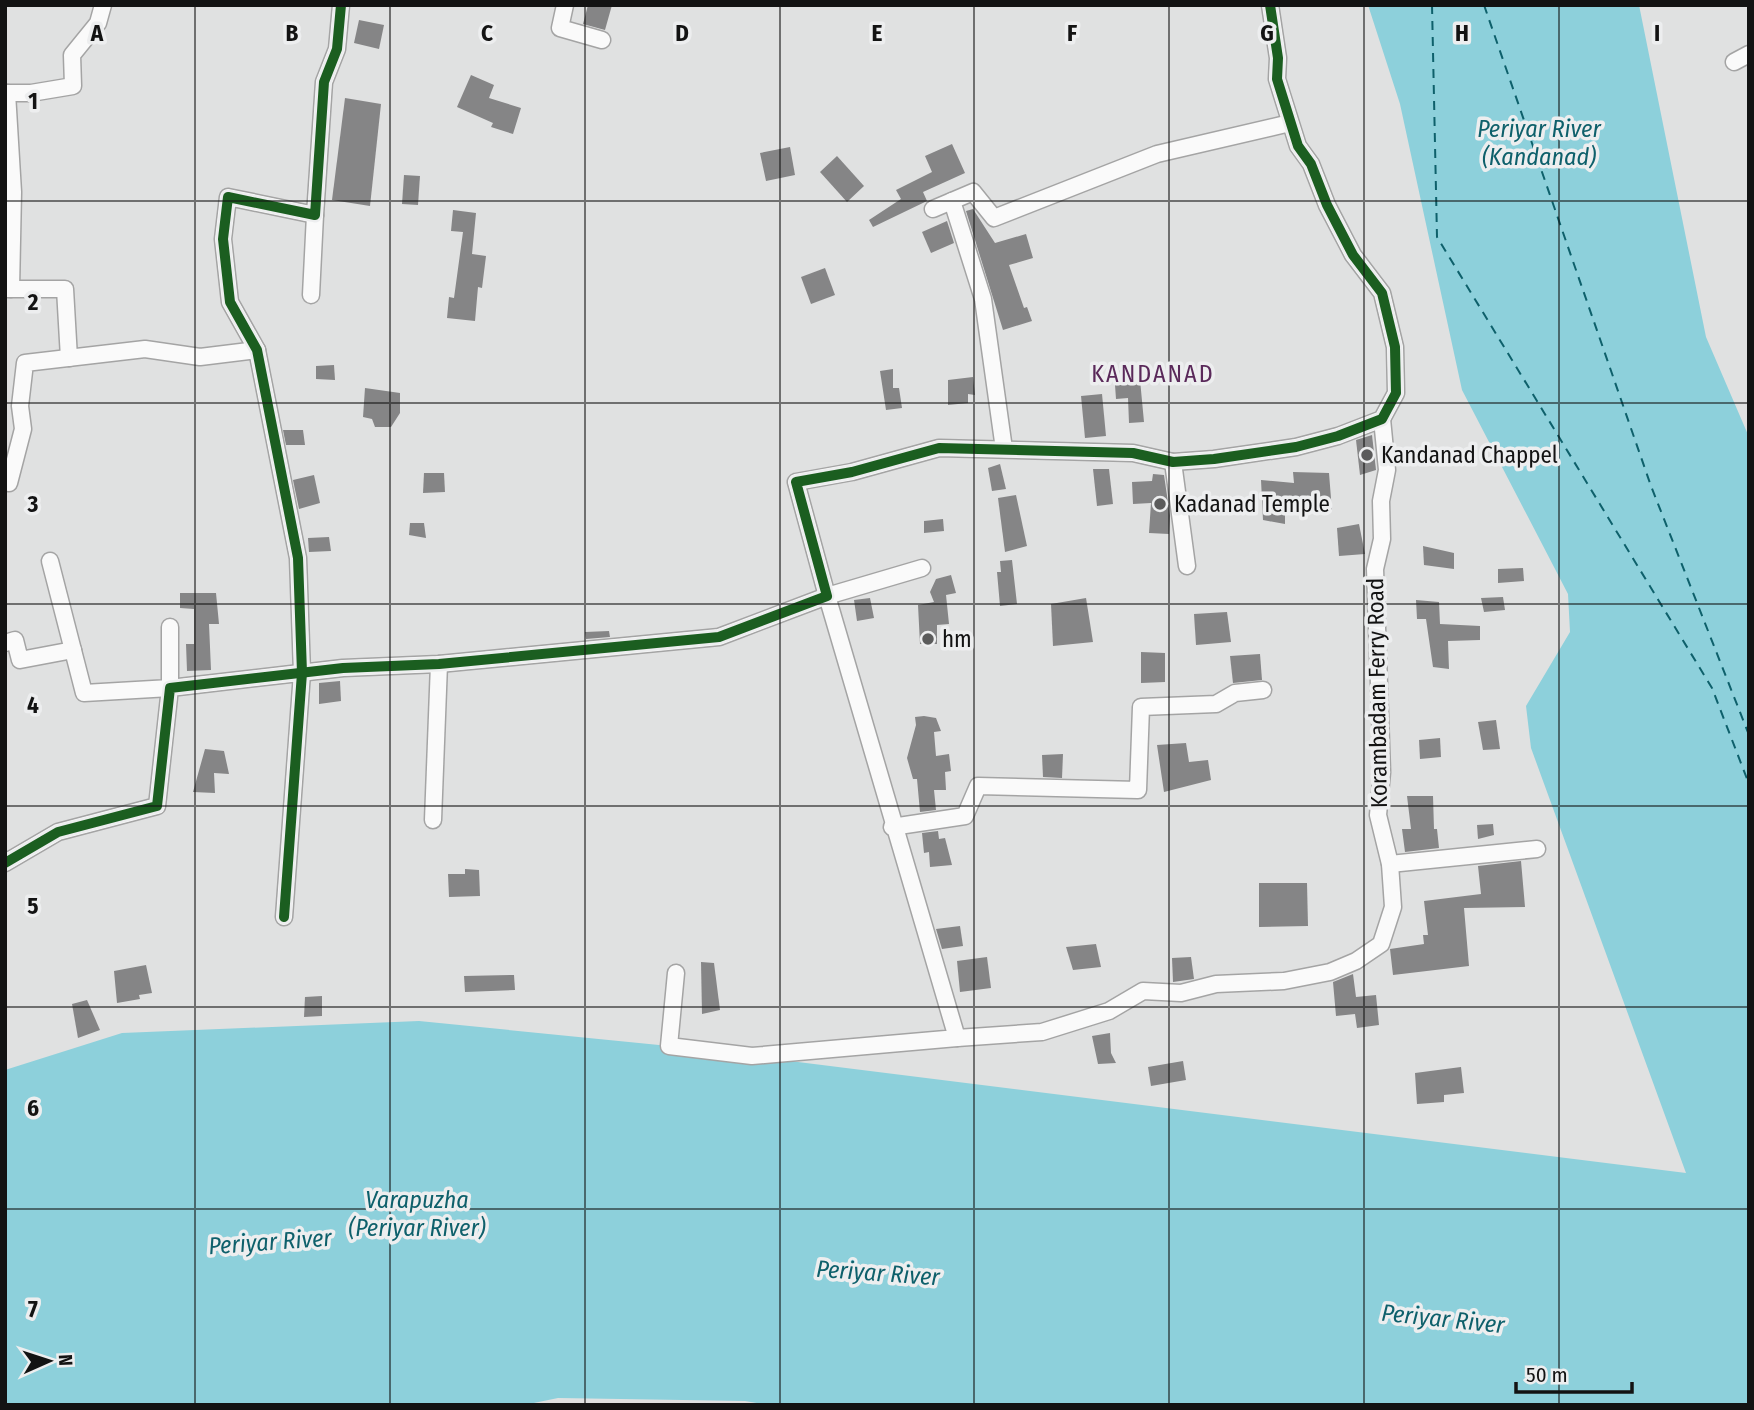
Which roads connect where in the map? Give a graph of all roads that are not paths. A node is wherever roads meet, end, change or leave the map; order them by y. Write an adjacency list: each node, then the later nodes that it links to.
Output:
1 (103, 5): 8 (street)
2 (341, 5): 12 (street)
3 (565, 5): 5 (street)
4 (1270, 5): 9 (street)
5 (602, 40)
6 (1749, 54): 7 (street)
7 (1734, 62)
8 (6, 93): 13 (street)
9 (1290, 123): 10 (street); 17 (street)
10 (952, 201): 11 (street); 18 (street)
11 (933, 209)
12 (315, 215): 14 (street); 15 (street)
13 (8, 289): 16 (street)
14 (311, 295)
15 (257, 350): 16 (street); 29 (street)
16 (69, 358): 20 (street)
17 (1382, 419): 19 (street); 36 (street, Korambadam Ferry Road)
18 (1004, 449): 19 (street); 24 (street)
19 (1173, 462): 22 (street)
20 (9, 483)
21 (50, 561): 27 (street)
22 (1188, 566)
23 (922, 568): 24 (street)
24 (827, 596): 28 (street); 33 (street)
25 (170, 627): 30 (street)
26 (5, 643): 27 (street)
27 (73, 650): 30 (street)
28 (439, 664): 29 (street); 32 (street)
29 (302, 673): 30 (street); 37 (street)
30 (170, 688): 35 (street)
31 (1263, 690): 33 (street)
32 (433, 820)
33 (892, 827): 39 (street)
34 (1537, 849): 36 (street)
35 (5, 863)
36 (1390, 864): 39 (street, Korambadam Ferry Road)
37 (284, 917)
38 (676, 974): 39 (street, Korambadam Ferry Road)
39 (957, 1038)

